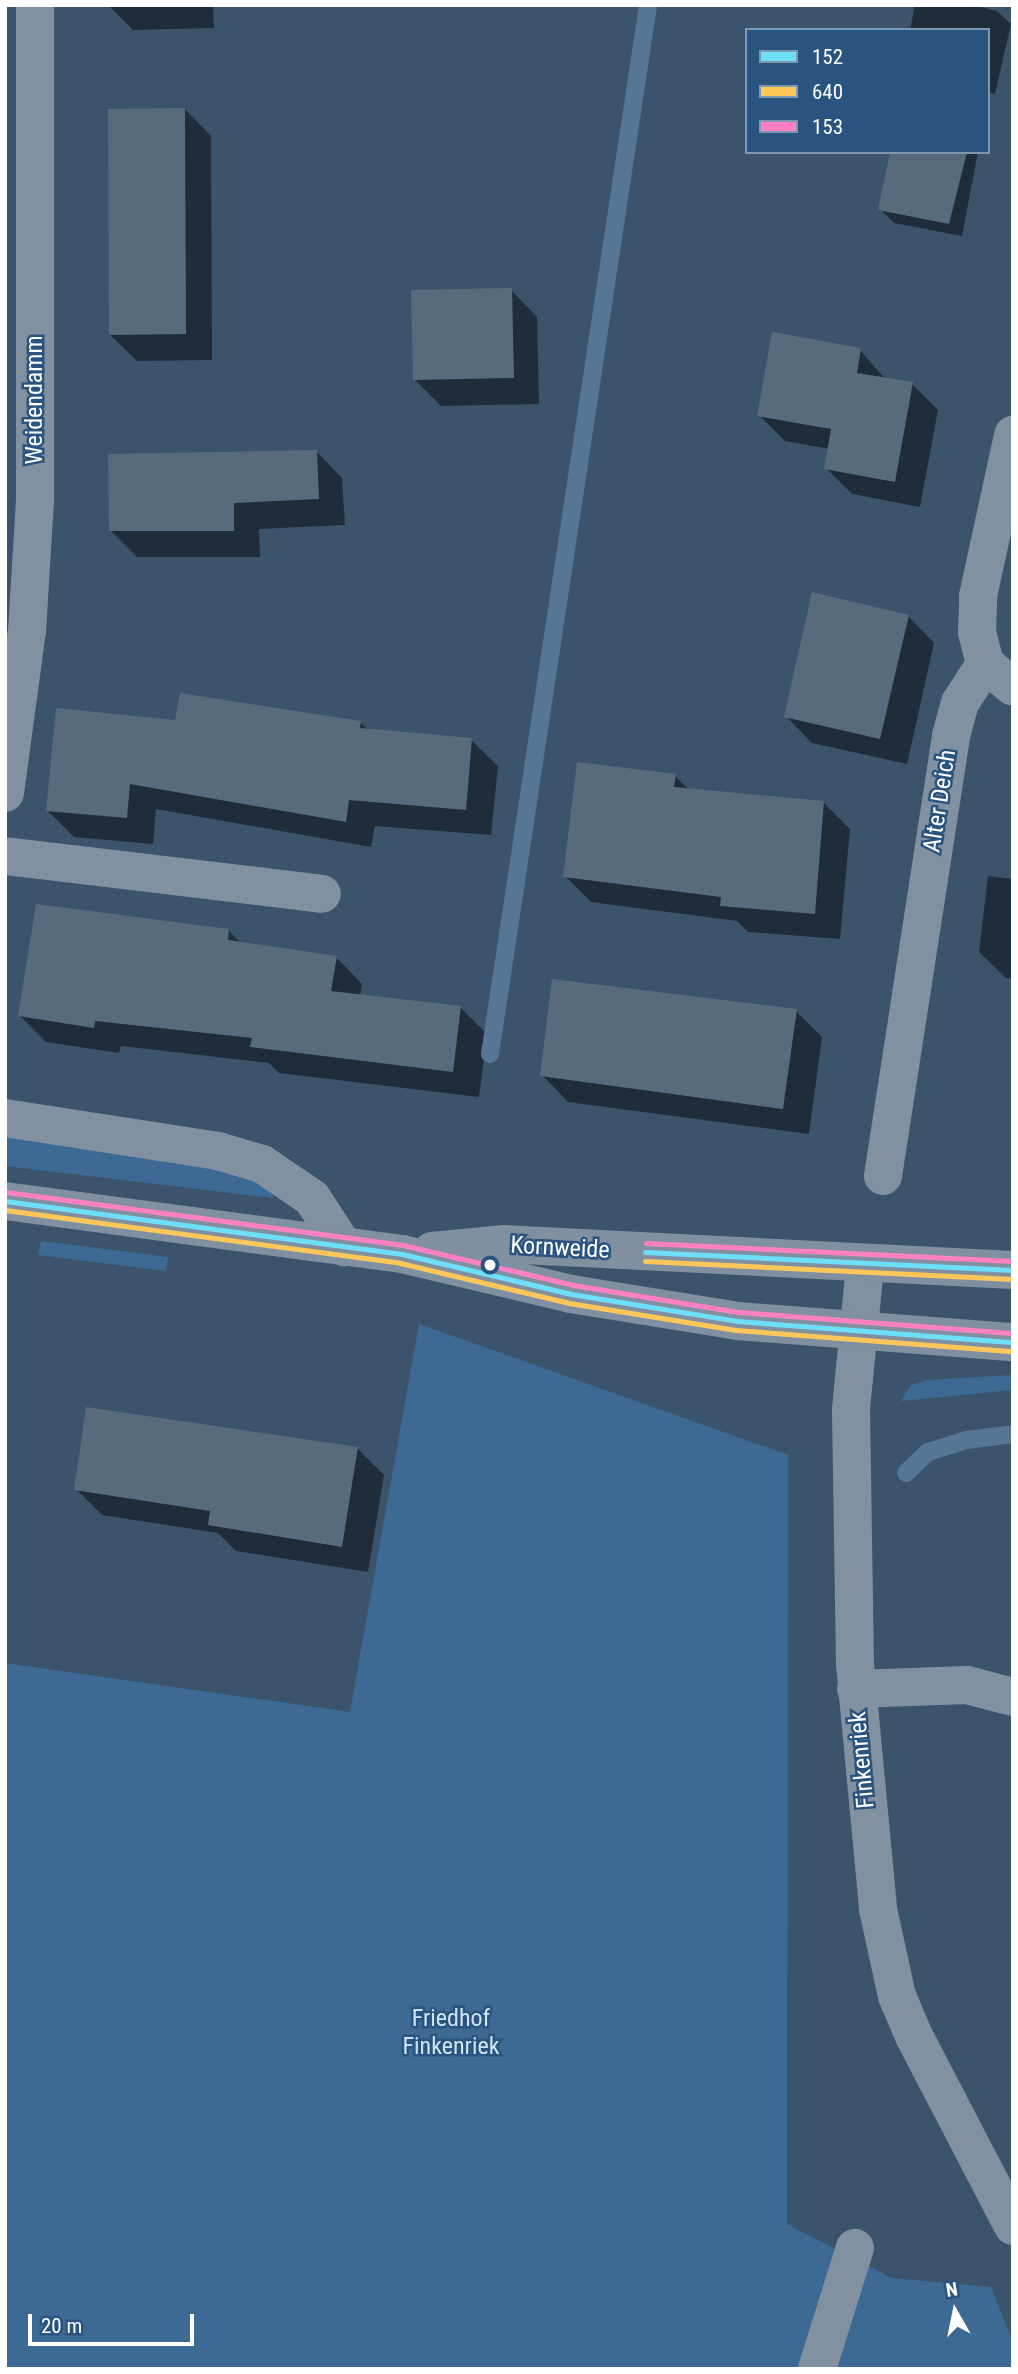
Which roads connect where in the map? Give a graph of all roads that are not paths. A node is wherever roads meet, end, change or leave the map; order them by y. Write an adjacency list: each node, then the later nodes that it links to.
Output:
1 (35, 5): 4 (street, Weidendamm)
2 (1013, 435): 3 (street, Alter Deich)
3 (999, 675): 8 (street, Alter Deich)
4 (5, 793)
5 (5, 856): 6 (street)
6 (322, 894)
7 (5, 1118): 10 (street)
8 (883, 1177)
9 (5, 1201): 10 (main road, Kornweide)
10 (344, 1247): 11 (main road, Kornweide)
11 (402, 1254): 12 (main road, Kornweide); 14 (main road, Kornweide)
12 (865, 1266): 13 (main road, Kornweide); 14 (street, Finkenriek)
13 (1013, 1269)
14 (857, 1332): 15 (main road, Kornweide); 16 (street, Finkenriek)
15 (1013, 1342)
16 (856, 1689): 17 (street); 18 (street, Finkenriek)
17 (1013, 1697)
18 (1013, 2226)
19 (855, 2248): 20 (street)
20 (817, 2369)

